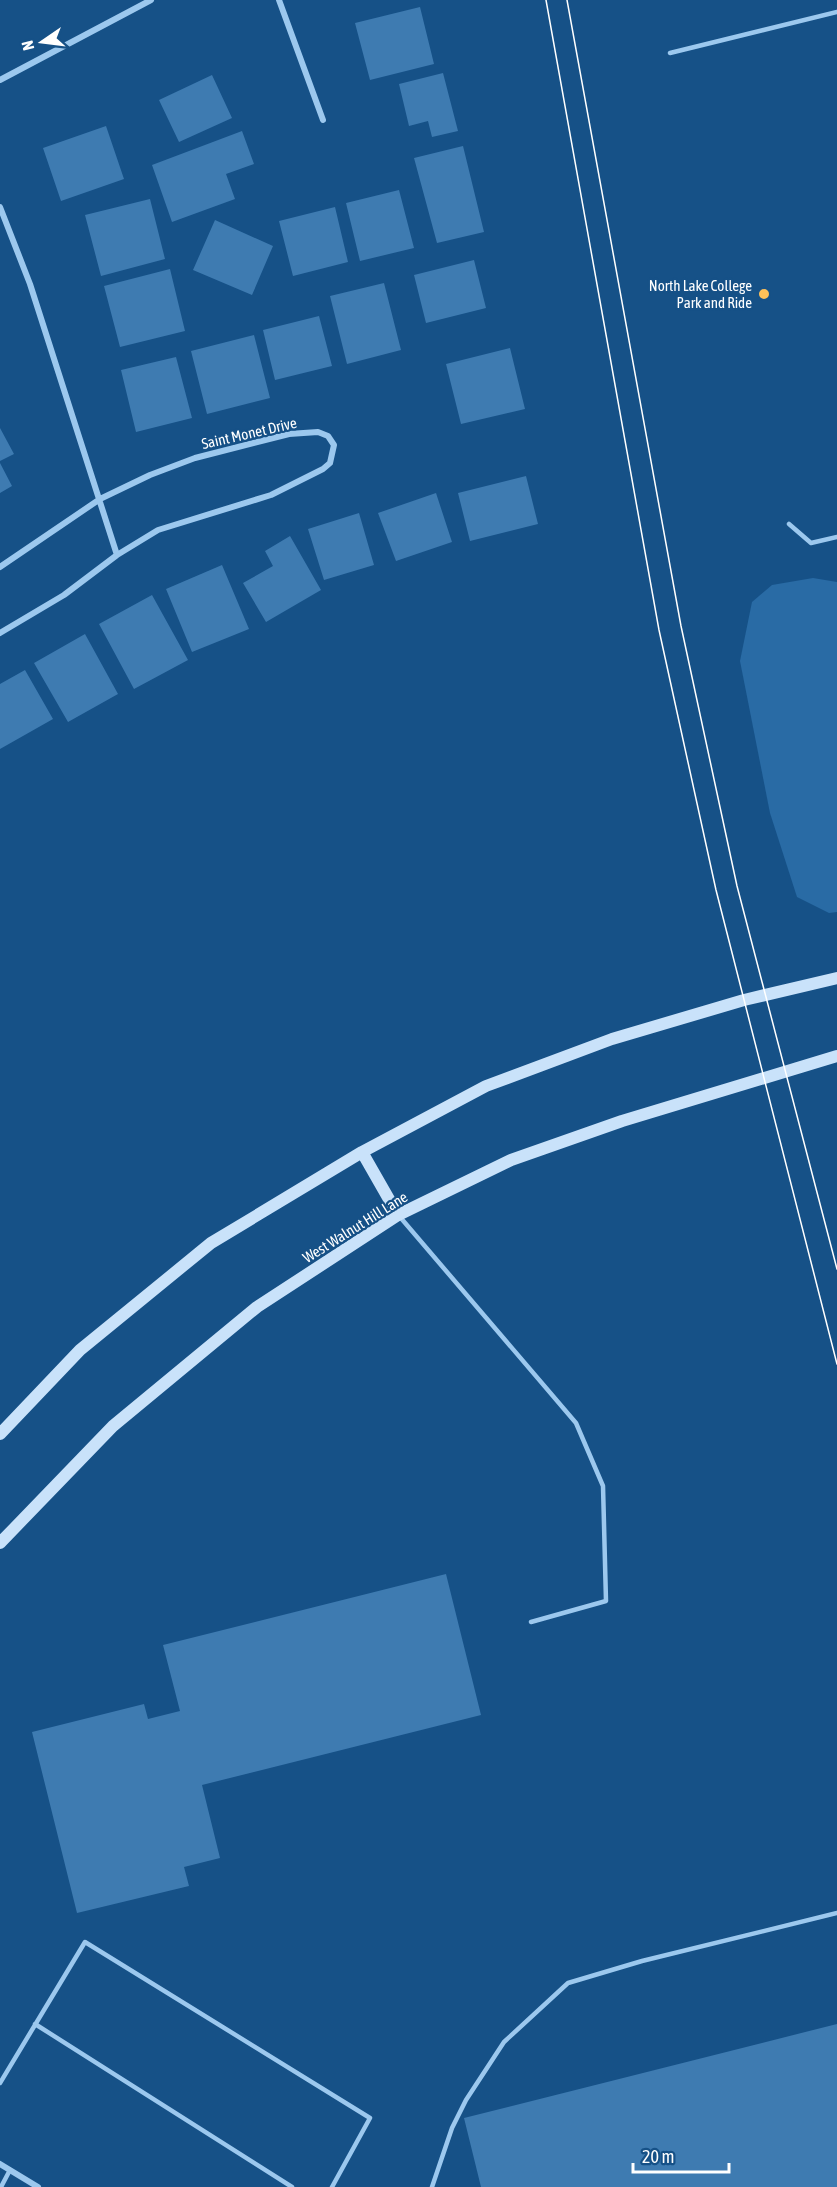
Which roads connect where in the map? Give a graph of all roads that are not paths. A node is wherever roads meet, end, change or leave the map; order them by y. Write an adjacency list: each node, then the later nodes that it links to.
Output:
1 (151, 0): 5 (street)
2 (279, 0): 6 (street)
3 (837, 12): 4 (lane)
4 (670, 53)
5 (0, 80)
6 (323, 120)
7 (0, 207): 8 (street)
8 (99, 499): 11 (street); 11 (street, Saint Monet Drive); 12 (street, Saint Monet Drive)
9 (789, 524): 10 (lane)
10 (837, 537)
11 (117, 555): 13 (street, Saint Monet Drive)
12 (0, 567)
13 (0, 633)
14 (837, 978): 16 (main road)
15 (837, 1056): 17 (main road, West Walnut Hill Lane)
16 (362, 1152): 17 (main road); 18 (main road)
17 (398, 1215): 19 (main road, West Walnut Hill Lane); 20 (lane)
18 (0, 1434)
19 (0, 1543)
20 (531, 1622)
21 (837, 1913): 30 (lane)
22 (35, 2024): 23 (lane); 28 (lane); 29 (lane)
23 (0, 2083)
24 (0, 2164): 25 (street)
25 (10, 2170): 26 (lane); 27 (street)
26 (1, 2187)
27 (38, 2187)
28 (292, 2187)
29 (332, 2187)
30 (432, 2187)

